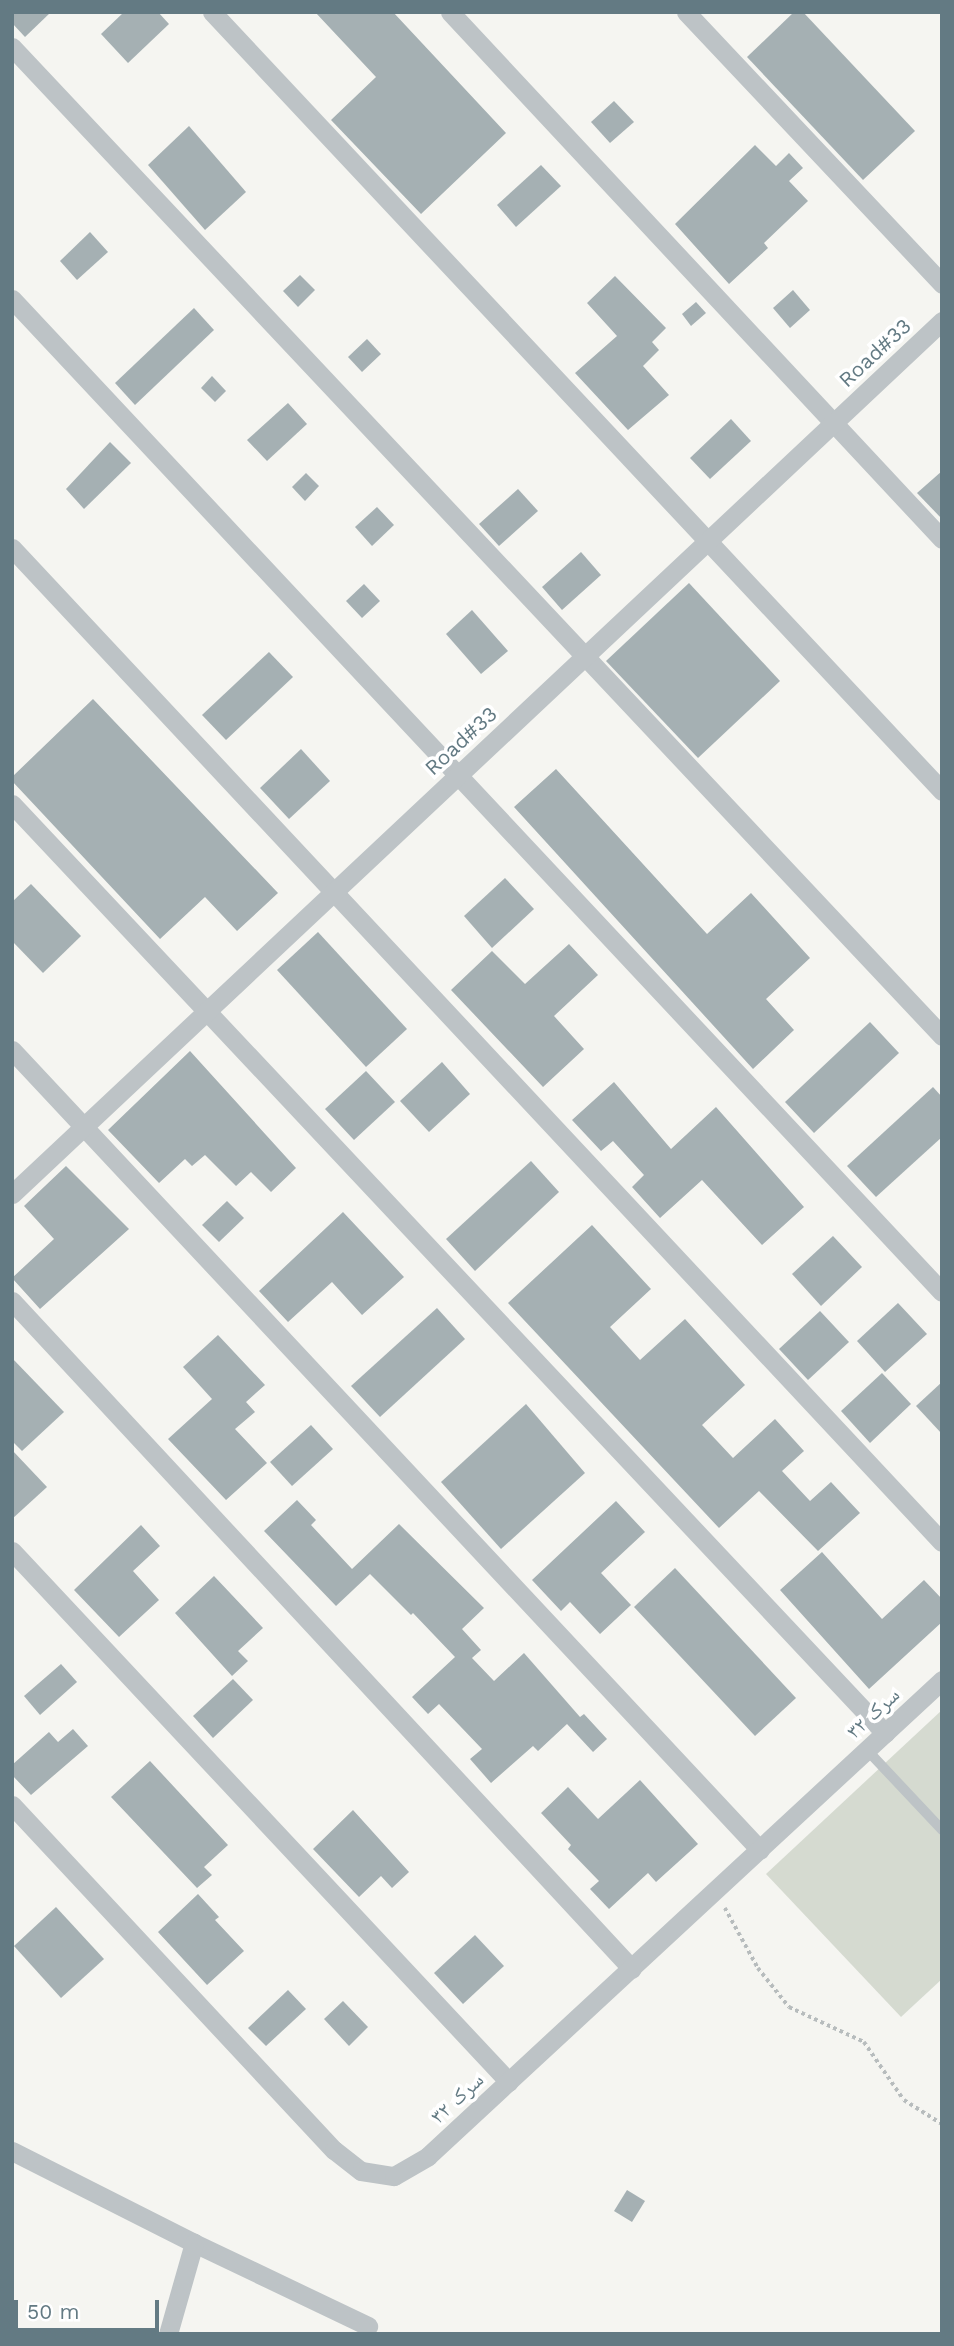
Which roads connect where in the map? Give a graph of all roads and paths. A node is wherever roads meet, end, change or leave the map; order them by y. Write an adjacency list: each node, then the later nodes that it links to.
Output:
1 (212, 12): 10 (street)
2 (450, 12): 8 (street)
3 (686, 12): 5 (street)
4 (12, 47): 12 (street)
5 (942, 285)
6 (12, 299): 13 (street)
7 (942, 321): 8 (street, Road#33)
8 (833, 423): 9 (street); 10 (street, Road#33)
9 (942, 539)
10 (706, 542): 12 (street, Road#33); 14 (street)
11 (12, 548): 16 (street)
12 (584, 657): 13 (street, Road#33); 18 (street)
13 (458, 775): 16 (street, Road#33); 22 (street)
14 (942, 791)
15 (12, 804): 17 (street)
16 (333, 893): 17 (street, Road#33); 24 (street)
17 (206, 1012): 20 (street, Road#33); 27 (street)
18 (942, 1036)
19 (12, 1050): 20 (street)
20 (84, 1127): 21 (street, Road#33); 31 (street)
21 (12, 1194)
22 (942, 1292)
23 (12, 1301): 33 (street)
24 (942, 1542)
25 (12, 1552): 34 (street)
26 (942, 1680): 27 (street, سرک ۳۲)
27 (885, 1733): 28 (street, سرک ۳۲)
28 (867, 1750): 30 (lane); 31 (street, سرک ۳۲)
29 (12, 1805): 34 (street, سرک ۳۲)
30 (942, 1830)
31 (760, 1850): 32 (street, سرک ۳۲)
32 (716, 1892): 33 (street, سرک ۳۲); 35 (path)
33 (632, 1969): 34 (street, سرک ۳۲)
34 (509, 2082)
35 (942, 2124)
36 (14, 2157): 37 (street)
37 (194, 2243): 38 (street); 39 (street)
38 (371, 2331)
39 (169, 2334)

